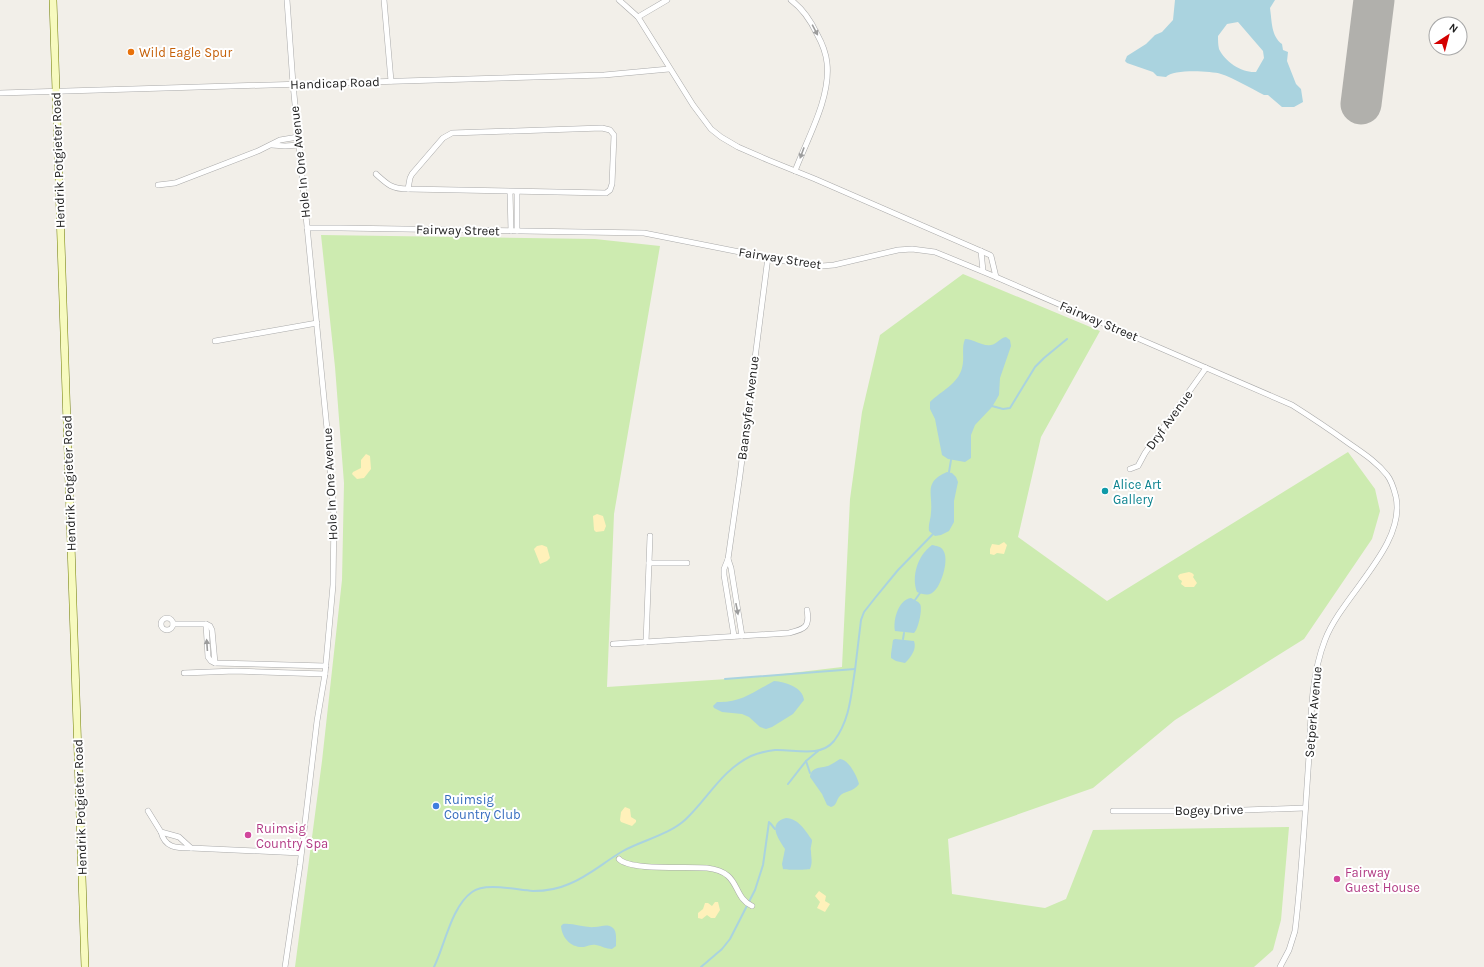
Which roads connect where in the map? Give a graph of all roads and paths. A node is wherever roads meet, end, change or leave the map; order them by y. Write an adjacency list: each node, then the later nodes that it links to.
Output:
1 (53, 0): 11 (main road, Hendrik Potgieter Road)
2 (287, 0): 10 (street, Hole In One Avenue)
3 (384, 0): 9 (street)
4 (619, 0): 7 (street)
5 (667, 0): 7 (street)
6 (791, 0): 16 (street, one-way to 16)
7 (638, 17): 8 (street)
8 (669, 69): 9 (street, Handicap Road); 16 (street)
9 (391, 81): 10 (street, Handicap Road)
10 (293, 84): 11 (street, Handicap Road); 13 (street, Hole In One Avenue)
11 (56, 92): 12 (street, Handicap Road); 57 (main road, Hendrik Potgieter Road)
12 (0, 93)
13 (298, 137): 14 (street); 15 (street, Hole In One Avenue)
14 (271, 145): 15 (street); 18 (street)
15 (299, 146): 22 (street, Hole In One Avenue)
16 (795, 171): 25 (street)
17 (376, 174): 19 (street)
18 (158, 185)
19 (408, 189): 20 (street); 21 (street)
20 (510, 192): 21 (street); 23 (street)
21 (518, 192): 24 (street)
22 (307, 228): 23 (street, Fairway Street); 29 (street, Hole In One Avenue)
23 (511, 231): 24 (street, Fairway Street)
24 (517, 231): 26 (street, Fairway Street)
25 (981, 251): 27 (street); 28 (street)
26 (768, 257): 27 (street, Fairway Street); 35 (street, Baansyfer Avenue)
27 (983, 271): 28 (street, Fairway Street)
28 (996, 277): 31 (street, Fairway Street)
29 (317, 323): 30 (street); 46 (street, Hole In One Avenue)
30 (215, 341)
31 (1206, 368): 32 (street, Dryf Avenue); 33 (street, Fairway Street)
32 (1130, 469)
33 (1388, 476): 49 (street, Setperk Avenue)
34 (650, 536): 36 (street)
35 (728, 559): 38 (street, Baansyfer Avenue); 39 (street, Baansyfer Avenue)
36 (649, 562): 37 (street); 44 (street)
37 (687, 563)
38 (734, 596): 39 (street); 43 (street, Baansyfer Avenue, one-way to 43)
39 (727, 597): 42 (street, Baansyfer Avenue)
40 (806, 610): 43 (street)
41 (173, 624): 46 (street)
42 (734, 636): 43 (street); 44 (street)
43 (742, 636)
44 (646, 642): 45 (street)
45 (613, 644)
46 (326, 666): 48 (street, Hole In One Avenue)
47 (184, 673): 48 (street)
48 (325, 674): 54 (street, Hole In One Avenue)
49 (1305, 808): 51 (street, Bogey Drive); 59 (street, Setperk Avenue)
50 (148, 811): 52 (street)
51 (1113, 811)
52 (161, 832): 53 (street); 53 (street)
53 (191, 848): 54 (street)
54 (301, 853): 58 (street, Hole In One Avenue)
55 (619, 859): 56 (street)
56 (752, 906)
57 (85, 967)
58 (285, 967)
59 (1280, 967)

